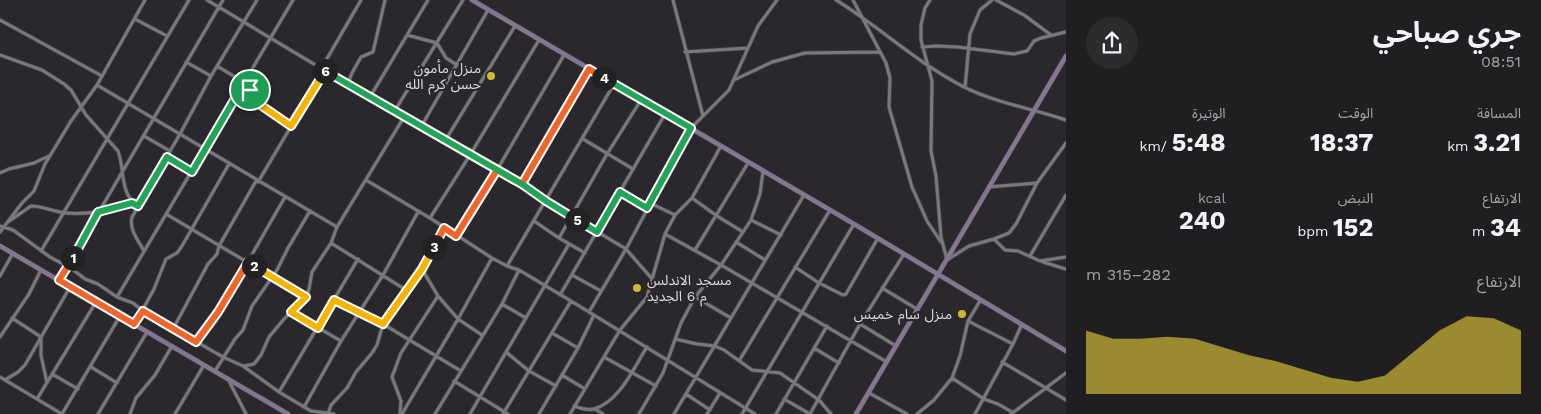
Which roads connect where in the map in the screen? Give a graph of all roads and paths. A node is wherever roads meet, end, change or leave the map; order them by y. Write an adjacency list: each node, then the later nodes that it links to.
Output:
1 (145, 0): 22 (street)
2 (188, 0): 29 (street)
3 (207, 0): 19 (street)
4 (223, 0): 19 (street)
5 (257, 0): 24 (street)
6 (293, 0): 30 (street)
7 (361, 0): 46 (street)
8 (385, 0): 51 (street)
9 (428, 0): 27 (street)
10 (463, 0): 32 (street)
11 (472, 0): 20 (street)
12 (673, 0): 36 (street)
13 (777, 0): 34 (street)
14 (836, 0): 21 (street)
15 (853, 0): 21 (street)
16 (930, 0): 33 (street)
17 (992, 0): 35 (street)
18 (996, 0): 28 (street)
19 (220, 7): 24 (street); 41 (street)
20 (488, 10): 25 (street); 42 (street)
21 (861, 15): 37 (street); 44 (street)
22 (135, 19): 29 (street); 47 (street)
23 (0, 20): 47 (street)
24 (244, 21): 30 (street); 43 (street)
25 (515, 26): 31 (street); 73 (street)
26 (1066, 32): 28 (street)
27 (407, 35): 32 (street); 55 (street)
28 (1052, 35): 35 (street)
29 (167, 36): 57 (street)
30 (270, 37): 46 (street); 50 (street)
31 (539, 40): 38 (street); 79 (street)
32 (437, 43): 42 (street); 60 (street)
33 (922, 47): 35 (street); 44 (street)
34 (748, 48): 36 (street); 49 (street)
35 (969, 49): 54 (street)
36 (685, 52): 62 (street)
37 (880, 52): 49 (street); 135 (street)
38 (564, 55): 45 (street); 85 (street)
39 (0, 56): 58 (street)
40 (1065, 58): 59 (street)
41 (186, 62): 48 (street); 64 (street)
42 (457, 65): 67 (street)
43 (217, 66): 48 (street); 50 (street)
44 (928, 67): 54 (street); 135 (street)
45 (589, 69): 52 (street); 93 (street)
46 (323, 70): 51 (street); 66 (street)
47 (102, 76): 53 (street)
48 (211, 76): 69 (street)
49 (734, 81): 62 (street)
50 (244, 83): 66 (street); 76 (street)
51 (348, 84): 55 (street)
52 (614, 84): 56 (street); 71 (street)
53 (97, 85): 57 (street); 58 (street)
54 (964, 87): 59 (street)
55 (370, 97): 60 (street)
56 (641, 100): 61 (street); 78 (street)
57 (128, 104): 64 (street); 72 (street)
58 (81, 107): 72 (street); 80 (street)
59 (1035, 110): 65 (street); 94 (street)
60 (394, 112): 63 (street)
61 (665, 114): 68 (street); 84 (street)
62 (702, 116): 68 (street)
63 (404, 117): 67 (street); 90 (street)
64 (153, 119): 69 (street); 70 (street)
65 (1066, 120)
66 (291, 126): 91 (street)
67 (421, 127): 73 (street)
68 (691, 128): 75 (street); 102 (street)
69 (180, 134): 76 (street); 77 (street)
70 (144, 136): 77 (street); 89 (street)
71 (582, 139): 78 (street); 100 (street)
72 (107, 140): 89 (street); 109 (street)
73 (445, 141): 79 (street)
74 (1066, 144): 92 (street)
75 (721, 146): 82 (street); 99 (street)
76 (205, 149): 83 (street); 87 (street)
77 (170, 151): 81 (street)
78 (607, 154): 84 (street); 113 (street)
79 (470, 155): 85 (street); 114 (street)
80 (50, 156): 88 (street); 117 (street)
81 (167, 157): 87 (street); 103 (street)
82 (748, 163): 86 (street); 112 (street)
83 (229, 164): 91 (street); 122 (street)
84 (633, 169): 95 (street)
85 (497, 170): 93 (street); 127 (street)
86 (763, 171): 96 (street); 115 (street)
87 (192, 172): 110 (street)
88 (0, 173)
89 (121, 173): 101 (street); 107 (street)
90 (366, 180): 108 (street); 120 (street)
91 (257, 181): 98 (street); 137 (street)
92 (1038, 183): 94 (street); 131 (street)
93 (522, 184): 100 (street)
94 (989, 187): 150 (street)
95 (620, 192): 104 (street); 124 (street)
96 (804, 195): 105 (street); 128 (street)
97 (1066, 195): 145 (street)
98 (285, 197): 106 (street); 152 (street)
99 (692, 198): 111 (street); 112 (street)
100 (546, 201): 113 (street); 116 (street)
101 (132, 203): 103 (street); 107 (street)
102 (650, 203): 104 (street); 111 (street)
103 (138, 206): 141 (street)
104 (647, 208): 138 (street)
105 (830, 210): 118 (street); 156 (street)
106 (310, 211): 120 (street); 165 (street)
107 (98, 212): 109 (street); 155 (street)
108 (418, 212): 114 (street); 161 (street)
109 (64, 213): 117 (street); 140 (street)
110 (166, 214): 122 (street); 141 (street)
111 (675, 215): 126 (street)
112 (717, 216): 125 (street); 139 (street)
113 (572, 217): 124 (street); 129 (street)
114 (430, 218): 121 (street)
115 (751, 220): 125 (street); 128 (street)
116 (534, 221): 129 (street); 154 (street)
117 (6, 223): 119 (street)
118 (854, 224): 130 (street); 169 (street)
119 (1, 226): 123 (street); 140 (street)
120 (337, 227): 133 (street)
121 (444, 228): 127 (street); 157 (street)
122 (192, 230): 137 (street); 187 (street)
123 (0, 232)
124 (597, 232): 138 (street); 143 (street)
125 (743, 232): 132 (street)
126 (665, 234): 139 (street); 167 (street)
127 (456, 236): 147 (street)
128 (781, 236): 149 (street)
129 (559, 238): 134 (street)
130 (878, 238): 144 (street); 169 (street)
131 (994, 239): 145 (street); 150 (street)
132 (736, 242): 149 (street); 153 (street)
133 (330, 243): 148 (street); 178 (street)
134 (569, 244): 143 (street); 170 (street)
135 (943, 245): 150 (street)
136 (0, 246): 142 (street)
137 (219, 246): 152 (street); 205 (street)
138 (626, 249): 167 (street); 174 (street)
139 (695, 250): 153 (street)
140 (41, 251): 155 (street)
141 (144, 251): 177 (street)
142 (13, 253): 159 (street); 164 (street)
143 (585, 253): 162 (street)
144 (904, 254): 163 (street); 172 (street)
145 (1030, 256): 151 (street)
146 (1066, 257): 151 (street)
147 (492, 258): 154 (street); 197 (street)
148 (358, 259): 161 (street); 181 (street)
149 (765, 260): 168 (street)
150 (947, 260): 163 (street)
151 (1040, 261): 158 (street)
152 (248, 262): 165 (street); 216 (street)
153 (721, 265): 168 (street); 179 (street)
154 (507, 266): 160 (street)
155 (68, 267): 166 (street); 177 (street)
156 (795, 267): 169 (street); 180 (street)
157 (422, 269): 173 (street); 176 (street)
158 (1066, 269)
159 (41, 270): 166 (street); 194 (street)
160 (519, 270): 170 (street); 185 (street)
161 (383, 275): 173 (street); 188 (street)
162 (572, 275): 174 (street); 175 (street)
163 (938, 275): 182 (street); 186 (street)
164 (0, 276)
165 (273, 278): 178 (street); 227 (street)
166 (59, 280): 171 (street)
167 (653, 280): 206 (street)
168 (752, 283): 180 (street); 196 (street)
169 (819, 283): 189 (street)
170 (545, 286): 175 (street); 195 (street)
171 (70, 287): 184 (street); 211 (street)
172 (882, 288): 186 (street); 201 (street)
173 (406, 290): 200 (street)
174 (601, 291): 191 (street)
175 (560, 295): 183 (street)
176 (438, 296): 197 (street); 213 (street)
177 (117, 297): 187 (street)
178 (306, 297): 190 (street)
179 (695, 297): 196 (street); 212 (street)
180 (778, 297): 189 (street); 230 (street)
181 (334, 300): 188 (street); 204 (street)
182 (980, 300): 198 (street); 202 (street)
183 (570, 301): 191 (street); 208 (street)
184 (96, 302): 192 (street); 243 (street)
185 (502, 304): 195 (street); 209 (street)
186 (917, 309): 220 (street)
187 (143, 311): 199 (street); 205 (street)
188 (360, 311): 200 (street); 214 (street)
189 (802, 311): 203 (street); 238 (street)
190 (291, 312): 204 (street); 235 (street)
191 (589, 312): 193 (street)
192 (120, 316): 199 (street); 236 (street)
193 (594, 316): 206 (street); 222 (street)
194 (12, 318): 210 (street); 211 (street)
195 (526, 318): 225 (street)
196 (732, 318): 219 (street)
197 (458, 320): 209 (street); 226 (street)
198 (968, 321): 217 (street); 248 (street)
199 (134, 324): 207 (street)
200 (383, 324): 213 (street); 274 (street)
201 (860, 324): 215 (street); 220 (street)
202 (1022, 324): 217 (street); 224 (street)
203 (827, 326): 215 (street); 223 (street)
204 (318, 328): 214 (street); 259 (street)
205 (173, 329): 216 (street)
206 (620, 330): 221 (street); 228 (street)
207 (147, 332): 218 (street); 251 (street)
208 (552, 333): 222 (street); 240 (street)
209 (482, 335): 239 (street)
210 (0, 337)
211 (42, 337): 249 (street); 253 (street)
212 (675, 339): 219 (street); 229 (street)
213 (410, 340): 226 (street); 284 (street)
214 (341, 341): 270 (street)
215 (851, 341): 231 (street); 233 (street)
216 (196, 342): 227 (street)
217 (1013, 344): 232 (street)
218 (172, 346): 234 (street); 279 (street)
219 (715, 346): 230 (street); 247 (street)
220 (896, 346): 231 (street)
221 (647, 347): 229 (street); 241 (street)
222 (578, 348): 244 (street)
223 (814, 348): 233 (street); 252 (street)
224 (1066, 351)
225 (506, 352): 240 (street); 263 (street)
226 (436, 356): 239 (street); 284 (street)
227 (223, 357): 235 (street); 237 (street)
228 (604, 357): 241 (street); 258 (street)
229 (667, 360): 247 (street); 255 (street)
230 (739, 361): 238 (street)
231 (888, 362): 261 (street)
232 (1002, 362): 257 (street); 264 (street)
233 (839, 363): 267 (street)
234 (204, 365): 237 (street); 280 (street)
235 (243, 366): 259 (street)
236 (90, 367): 251 (street); 256 (street)
237 (215, 370): 246 (street)
238 (768, 370): 252 (street); 272 (street)
239 (461, 371): 250 (street)
240 (529, 371): 254 (street); 275 (street)
241 (631, 372): 255 (street); 271 (street)
242 (1066, 373): 257 (street)
243 (52, 374): 253 (street); 256 (street)
244 (562, 375): 254 (street); 258 (street)
245 (0, 377): 249 (street)
246 (227, 378): 281 (street); 282 (street)
247 (696, 378): 260 (street); 262 (street)
248 (952, 378): 264 (street); 300 (street)
249 (5, 380): 265 (street)
250 (454, 381): 263 (street); 285 (street)
251 (117, 382): 278 (street)
252 (794, 382): 266 (street); 267 (street)
253 (47, 383): 265 (street)
254 (556, 386): 287 (street)
255 (656, 386): 290 (street)
256 (78, 388): 277 (street)
257 (1045, 388): 268 (street); 276 (street)
258 (585, 389): 269 (street)
259 (279, 392): 270 (street)
260 (720, 393): 272 (street); 273 (street)
261 (869, 393): 298 (street); 299 (street)
262 (686, 394): 273 (street); 291 (street)
263 (480, 396): 275 (street); 286 (street)
264 (984, 398): 276 (street); 301 (street)
265 (37, 399): 277 (street)
266 (784, 400): 295 (street); 296 (street)
267 (819, 400): 296 (street); 297 (street)
268 (1066, 400)
269 (574, 406): 271 (street); 288 (street)
270 (304, 407): 274 (street)
271 (594, 409): 289 (street)
272 (745, 409): 293 (street); 294 (street)
273 (710, 410): 292 (street)
274 (328, 413): 283 (street)
275 (506, 413)
276 (1012, 413)
277 (62, 414)
278 (98, 414)
279 (130, 414)
280 (175, 414)
281 (246, 414)
282 (288, 414)
283 (334, 414)
284 (401, 414)
285 (436, 414)
286 (470, 414)
287 (539, 414)
288 (570, 414)
289 (603, 414)
290 (639, 414)
291 (674, 414)
292 (707, 414)
293 (742, 414)
294 (755, 414)
295 (776, 414)
296 (810, 414)
297 (832, 414)
298 (856, 414)
299 (907, 414)
300 (916, 414)
301 (975, 414)

